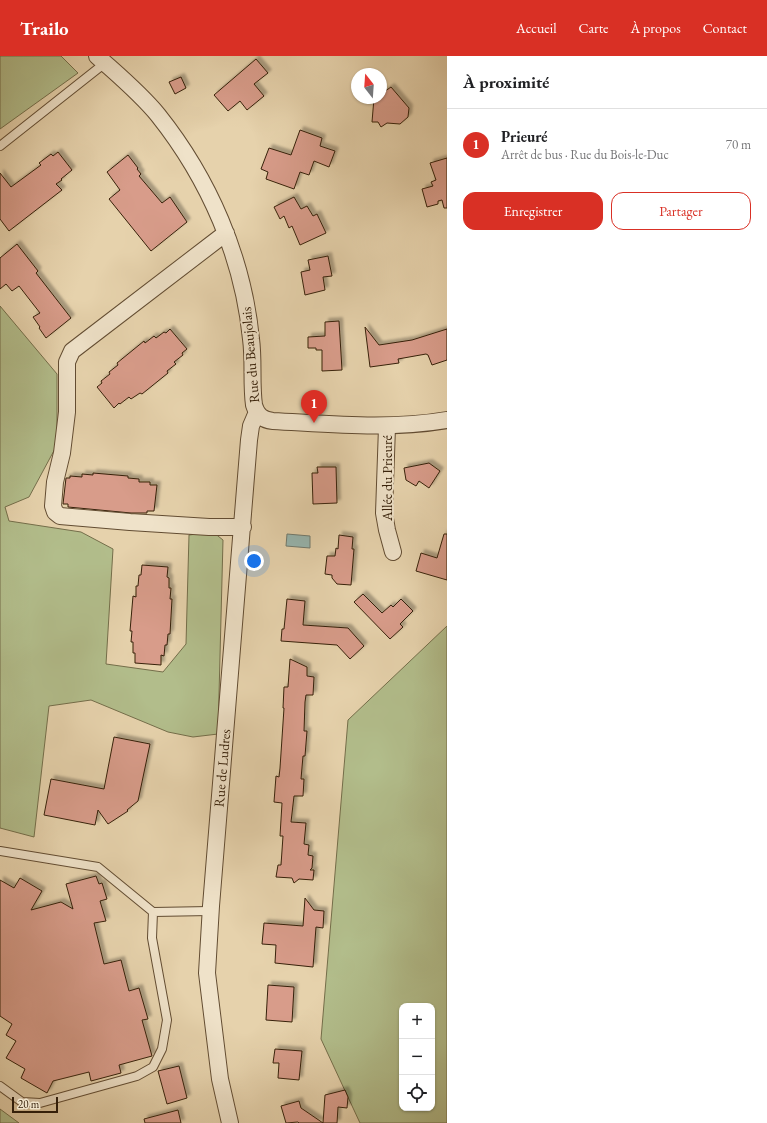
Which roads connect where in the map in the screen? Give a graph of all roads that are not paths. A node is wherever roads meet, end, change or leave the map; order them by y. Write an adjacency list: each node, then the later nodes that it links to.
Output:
1 (101, 60): 2 (lane); 3 (street, Rue du Beaujolais)
2 (0, 146)
3 (226, 233): 4 (street, Rue du Beaujolais); 7 (street)
4 (256, 412): 6 (street); 7 (street, Rue de Ludres)
5 (447, 420): 6 (street)
6 (387, 427): 8 (street, Allée du Prieuré)
7 (242, 527): 10 (street, Rue de Ludres)
8 (393, 552)
9 (0, 851): 11 (lane)
10 (210, 911): 11 (lane); 13 (street, Rue de Ludres)
11 (153, 912): 12 (lane)
12 (0, 1086)
13 (230, 1123)

